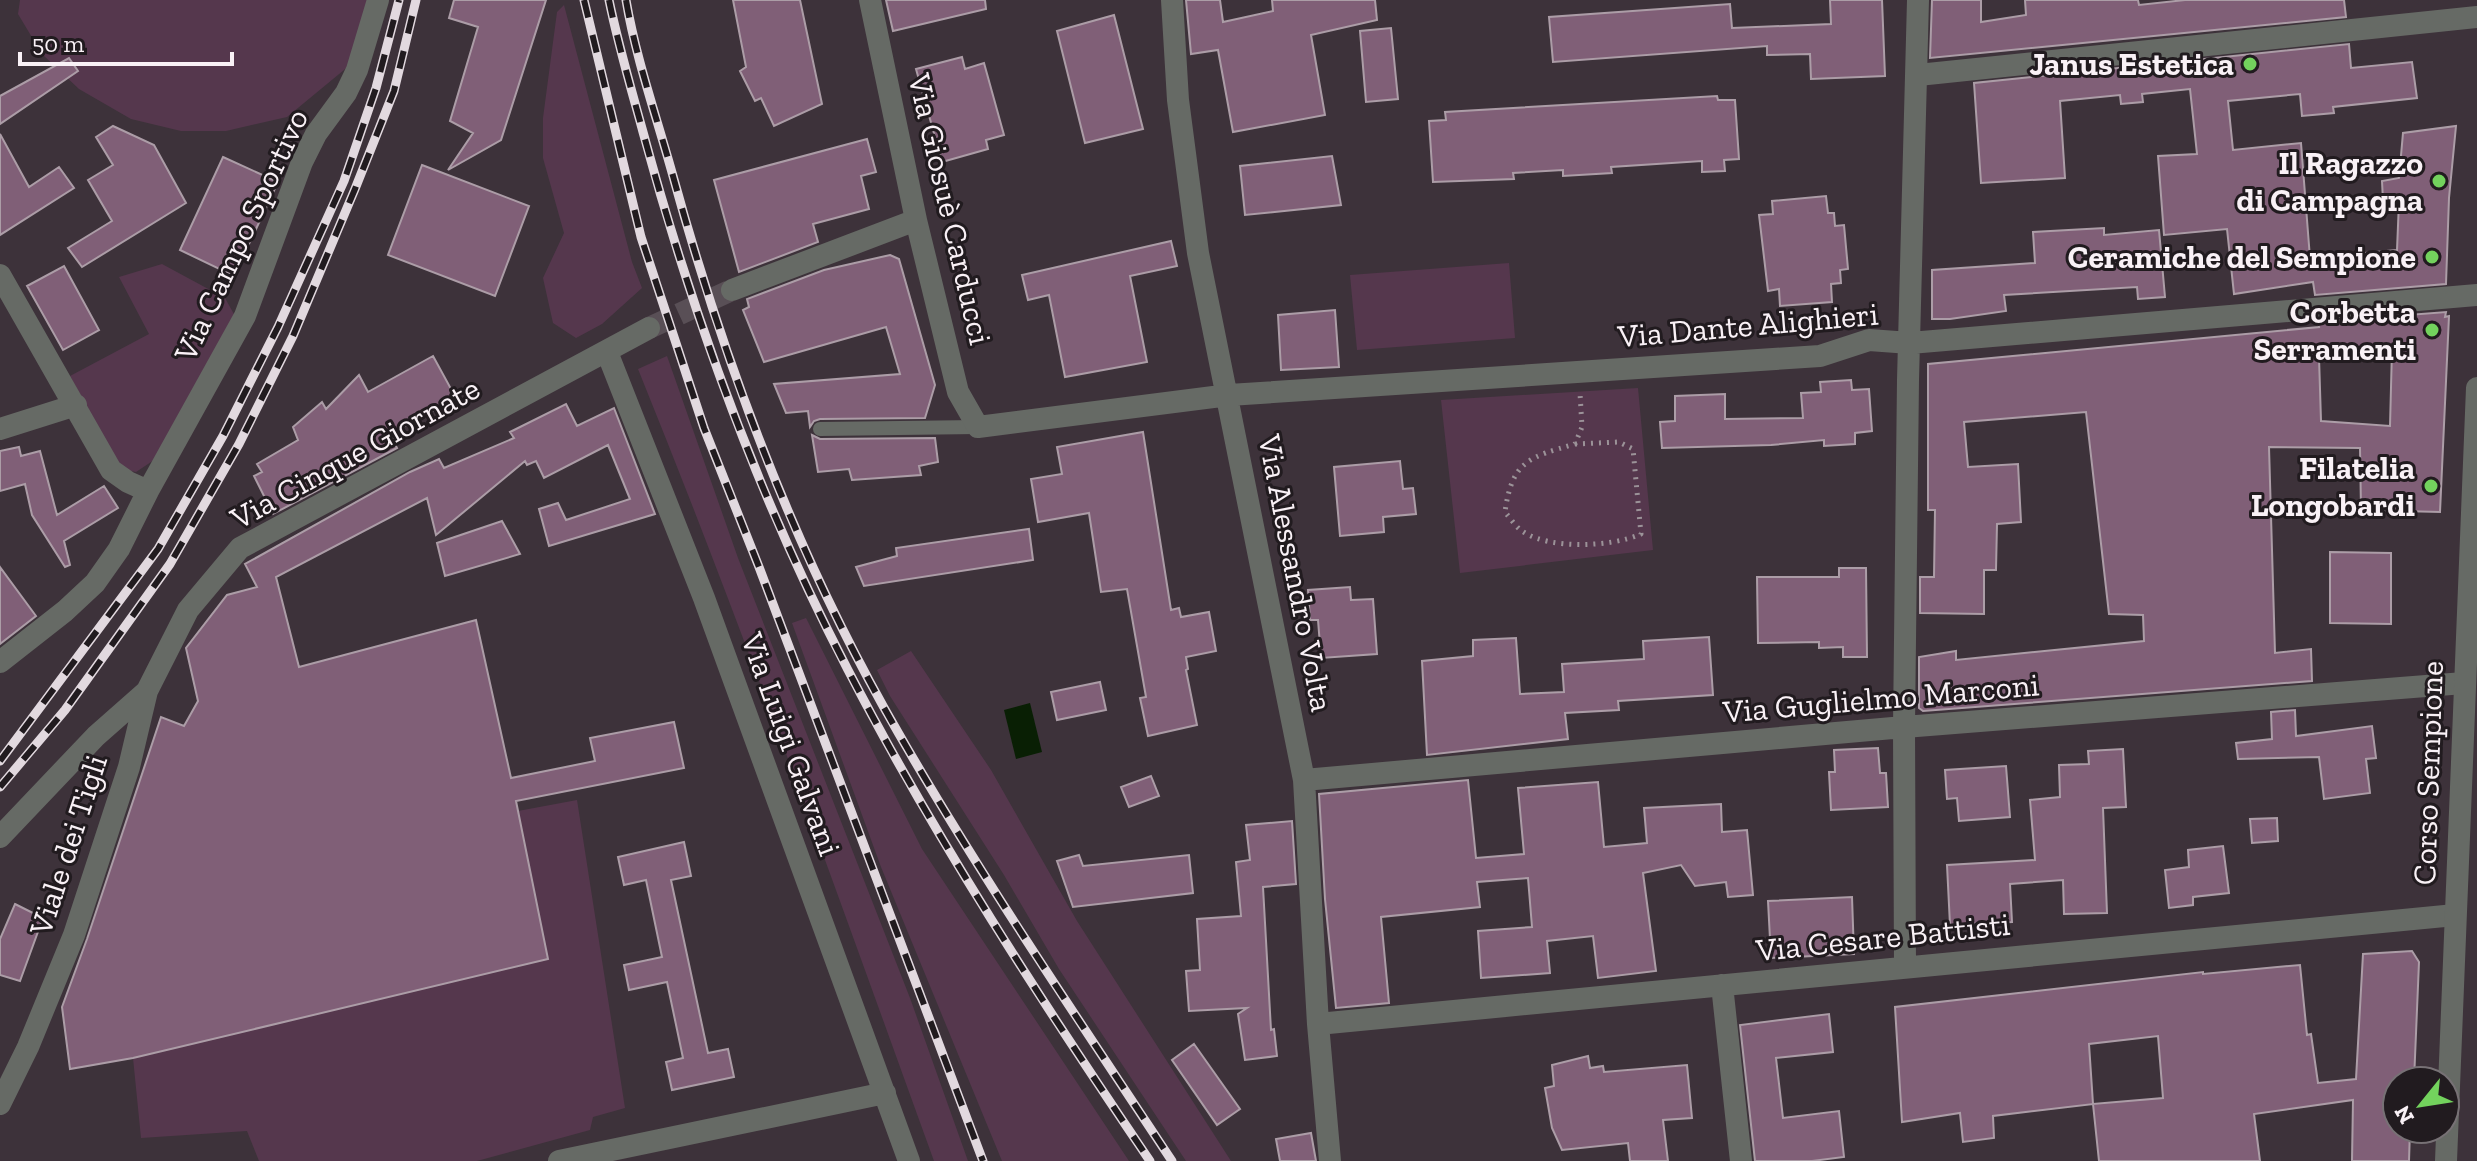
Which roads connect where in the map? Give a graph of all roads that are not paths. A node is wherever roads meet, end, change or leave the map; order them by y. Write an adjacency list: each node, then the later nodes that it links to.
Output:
1 (378, 0): 20 (street, Via Campo Sportivo)
2 (870, 0): 7 (street, Via Giosuè Carducci)
3 (1172, 0): 15 (street, Via Alessandro Volta)
4 (1918, 0): 6 (street)
5 (2477, 17): 6 (street)
6 (1918, 75): 12 (street)
7 (916, 220): 9 (street); 17 (street, Via Giosuè Carducci)
8 (0, 275): 16 (street)
9 (732, 290)
10 (2477, 295): 12 (street, Via Dante Alighieri)
11 (649, 328): 13 (street, Via Cinque Giornate)
12 (1910, 343): 15 (street, Via Dante Alighieri); 24 (street)
13 (607, 352): 23 (street, Via Cinque Giornate); 32 (street, Via Luigi Galvani)
14 (2477, 388): 22 (street, Corso Sempione)
15 (1229, 395): 17 (street, Via Dante Alighieri); 25 (street, Via Alessandro Volta)
16 (76, 405): 18 (street); 20 (street)
17 (978, 427): 19 (lane)
18 (0, 429)
19 (820, 429)
20 (148, 491): 21 (street, Via Campo Sportivo)
21 (0, 662)
22 (2464, 683): 24 (street, Via Guglielmo Marconi); 26 (street, Corso Sempione)
23 (147, 691): 27 (street); 33 (street, Viale dei Tigli)
24 (1904, 727): 25 (street, Via Guglielmo Marconi); 29 (street)
25 (1304, 780): 31 (street, Via Alessandro Volta)
26 (2468, 804): 28 (street, Corso Sempione)
27 (0, 837)
28 (2455, 915): 29 (street, Via Cesare Battisti); 39 (street, Corso Sempione)
29 (1905, 966): 30 (street, Via Cesare Battisti)
30 (1722, 985): 31 (street, Via Cesare Battisti); 38 (street)
31 (1318, 1024): 37 (street, Via Alessandro Volta)
32 (885, 1093): 34 (street); 36 (street, Via Luigi Galvani)
33 (0, 1104)
34 (602, 1156): 35 (street)
35 (559, 1161)
36 (909, 1161)
37 (1330, 1161)
38 (1741, 1161)
39 (2446, 1161)

